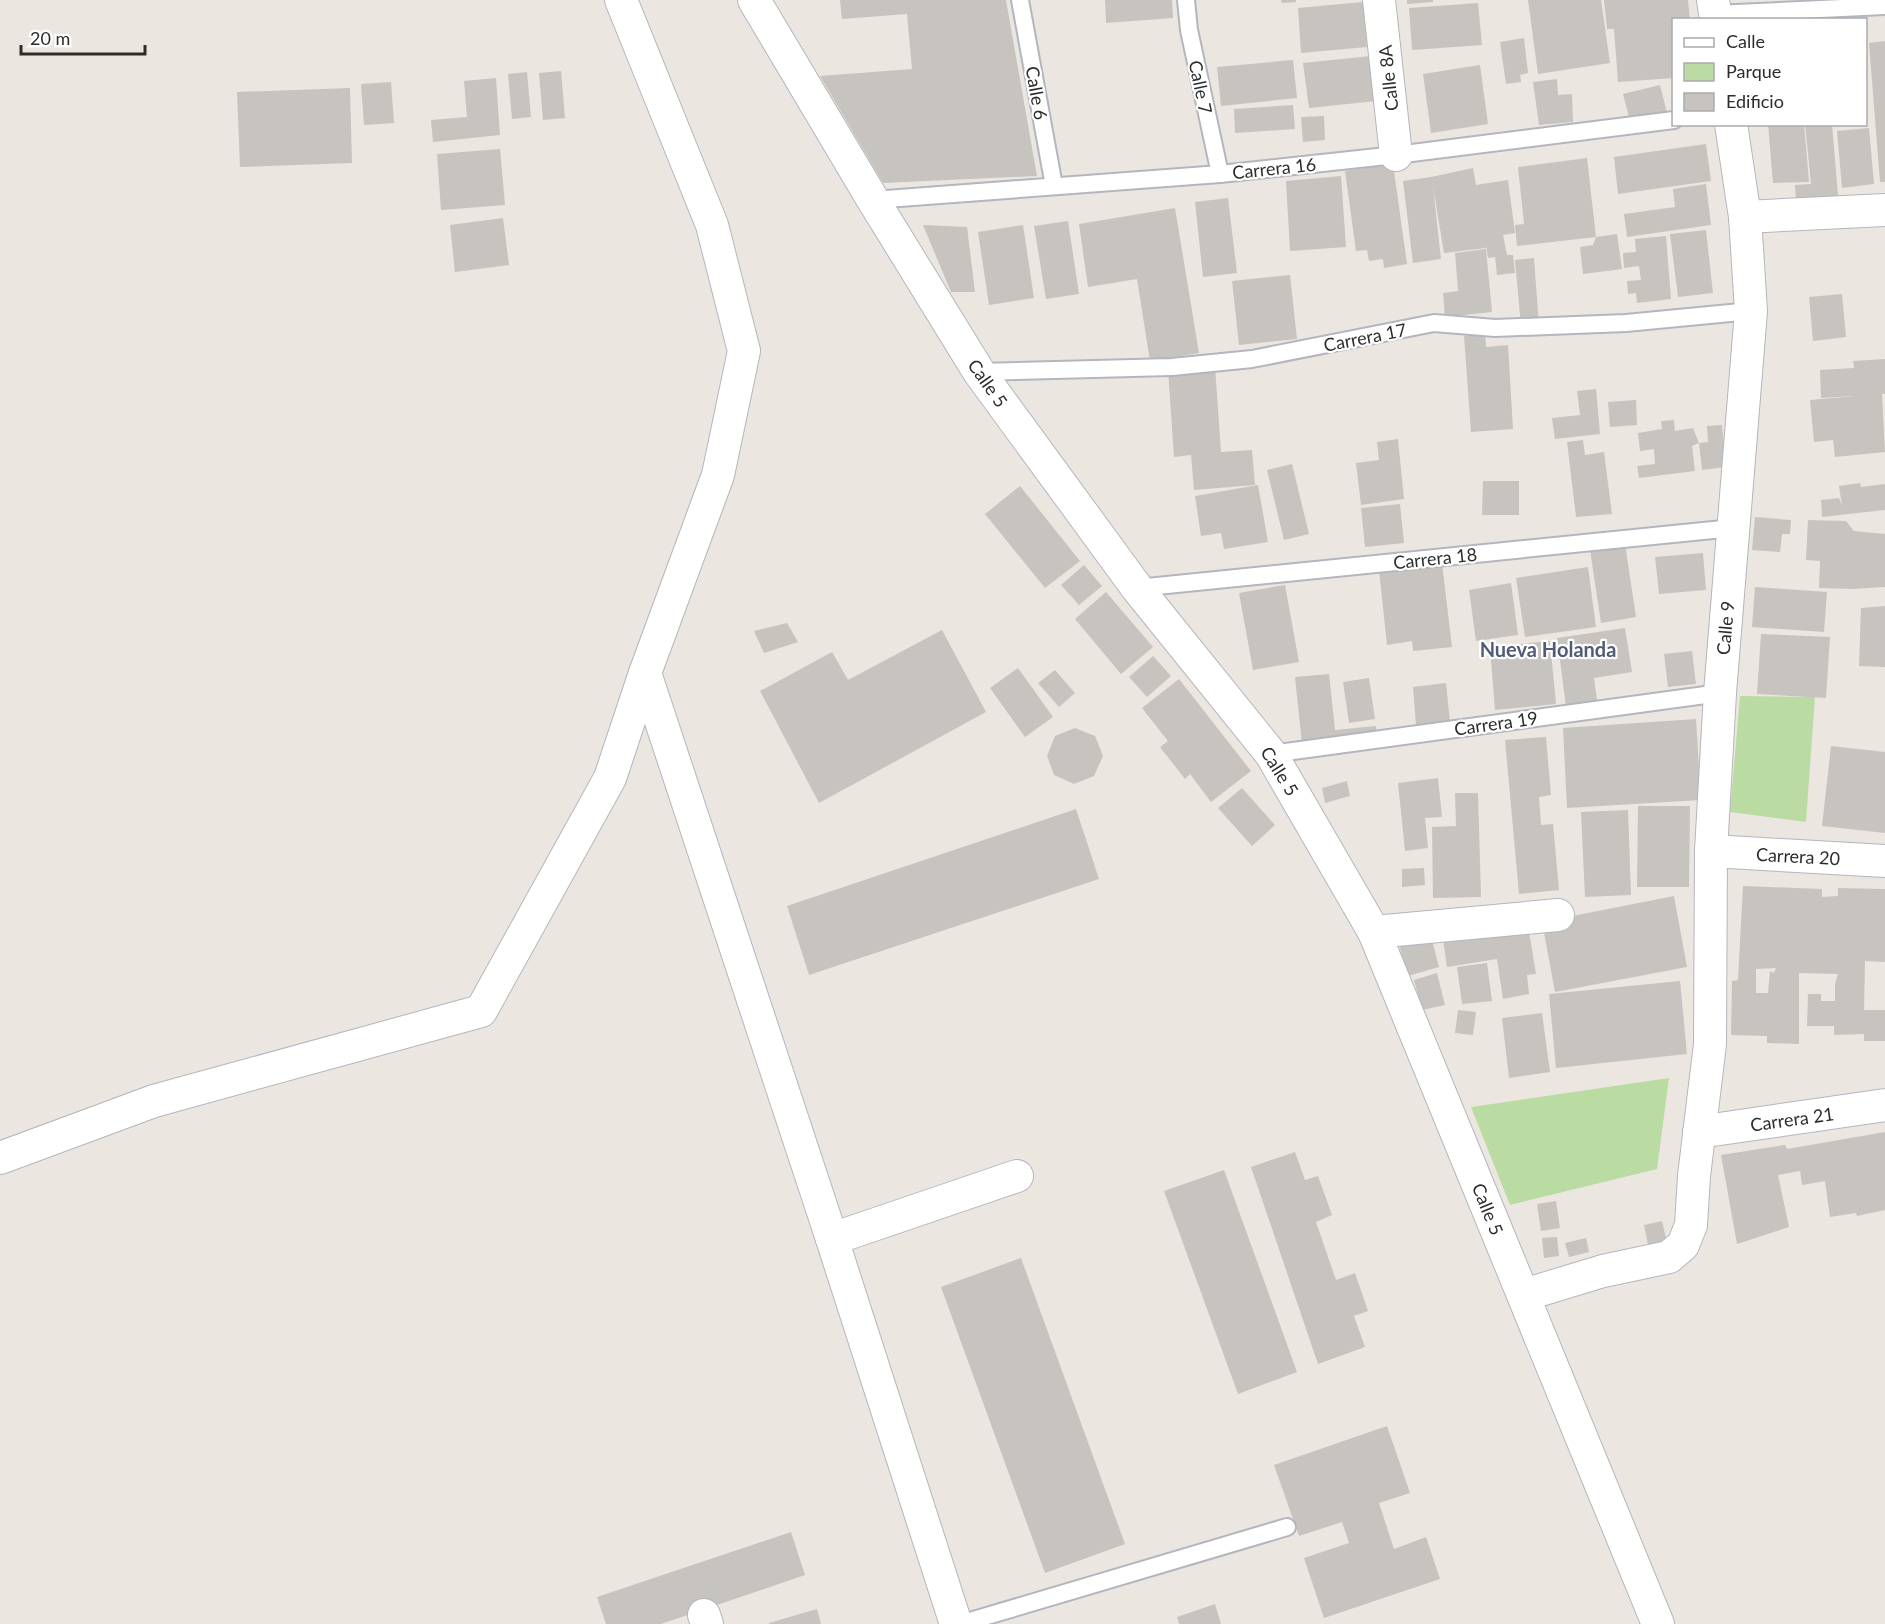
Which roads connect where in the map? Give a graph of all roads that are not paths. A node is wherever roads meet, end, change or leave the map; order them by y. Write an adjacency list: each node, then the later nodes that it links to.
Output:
1 (621, 0): 20 (street)
2 (754, 0): 13 (street, Calle 5)
3 (1020, 0): 12 (lane, Calle 6)
4 (1186, 0): 11 (lane, Calle 7)
5 (1379, 0): 10 (street, Calle 8A)
6 (1885, 6): 7 (lane)
7 (1714, 11)
8 (1672, 120): 10 (lane, Carrera 16)
9 (1731, 126): 15 (street, Calle 9)
10 (1396, 155): 11 (lane, Carrera 16)
11 (1220, 174): 12 (lane, Carrera 16)
12 (1054, 186): 13 (lane, Carrera 16)
13 (873, 200): 17 (street, Calle 5)
14 (1885, 210): 15 (street)
15 (1745, 217): 16 (street, Calle 9)
16 (1751, 311): 17 (lane, Carrera 17); 18 (street, Calle 9)
17 (979, 372): 19 (street, Calle 5)
18 (1733, 528): 19 (lane, Carrera 18); 21 (street, Calle 9)
19 (1137, 588): 22 (street, Calle 5)
20 (645, 673): 29 (street); 31 (street)
21 (1720, 693): 22 (lane, Carrera 19); 23 (street, Calle 9)
22 (1271, 754): 26 (street, Calle 5)
23 (1711, 851): 24 (street, Carrera 20); 28 (street, Calle 9)
24 (1885, 861)
25 (1558, 915): 26 (street)
26 (1374, 932): 32 (street, Calle 5)
27 (1885, 1105): 28 (street, Carrera 21)
28 (1699, 1132): 32 (street, Calle 9)
29 (0, 1158)
30 (1017, 1176): 31 (street)
31 (832, 1239): 34 (street)
32 (1524, 1295): 36 (street, Calle 5)
33 (1287, 1527): 35 (lane)
34 (956, 1624)
35 (960, 1624)
36 (1658, 1624)

